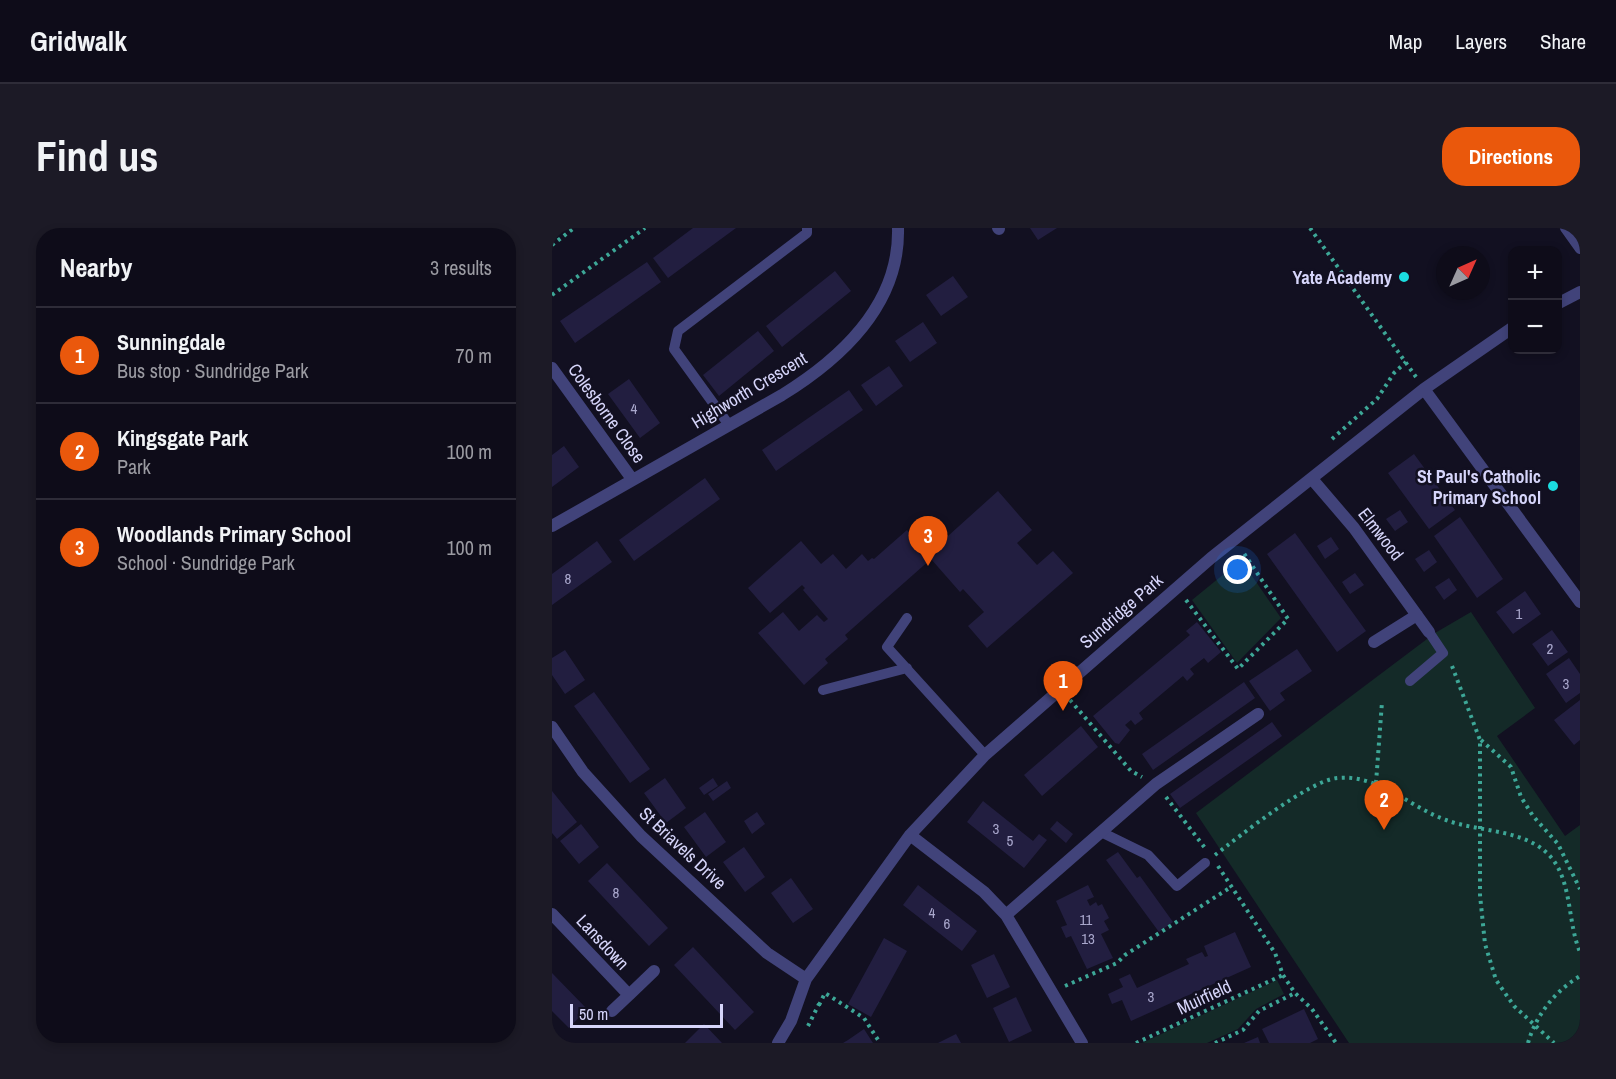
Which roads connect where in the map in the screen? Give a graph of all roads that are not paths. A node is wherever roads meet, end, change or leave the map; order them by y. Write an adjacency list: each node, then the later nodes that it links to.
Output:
1 (807, 228): 10 (lane)
2 (898, 228): 10 (street, Highworth Crescent)
3 (1566, 228): 4 (lane)
4 (1580, 249)
5 (1580, 292): 6 (street)
6 (1562, 301)
7 (1508, 331): 9 (street, Sundridge Park)
8 (554, 375): 12 (street, Colesborne Close)
9 (1425, 389): 11 (street, Sundridge Park); 14 (street)
10 (729, 425): 12 (street, Highworth Crescent)
11 (1312, 478): 15 (street, Elmwood); 24 (street, Sundridge Park)
12 (633, 479): 13 (street, Highworth Crescent)
13 (552, 526)
14 (1580, 602)
15 (1417, 615): 17 (street, Elmwood); 18 (street)
16 (907, 618): 19 (lane)
17 (1429, 632): 20 (lane)
18 (1374, 642)
19 (907, 668): 21 (lane); 24 (lane)
20 (1410, 681)
21 (822, 690)
22 (1258, 714): 25 (street)
23 (552, 727): 31 (street, St Briavels Drive)
24 (985, 755): 26 (street, Sundridge Park)
25 (1102, 833): 27 (lane); 29 (street)
26 (910, 835): 29 (street); 31 (street, Sundridge Park)
27 (1205, 863)
28 (552, 914): 32 (street, Lansdown)
29 (1006, 915): 35 (street)
30 (654, 971): 32 (street, Lansdown)
31 (806, 979): 34 (street, Sundridge Park)
32 (629, 995): 33 (street)
33 (612, 1011)
34 (778, 1043)
35 (1082, 1043)

